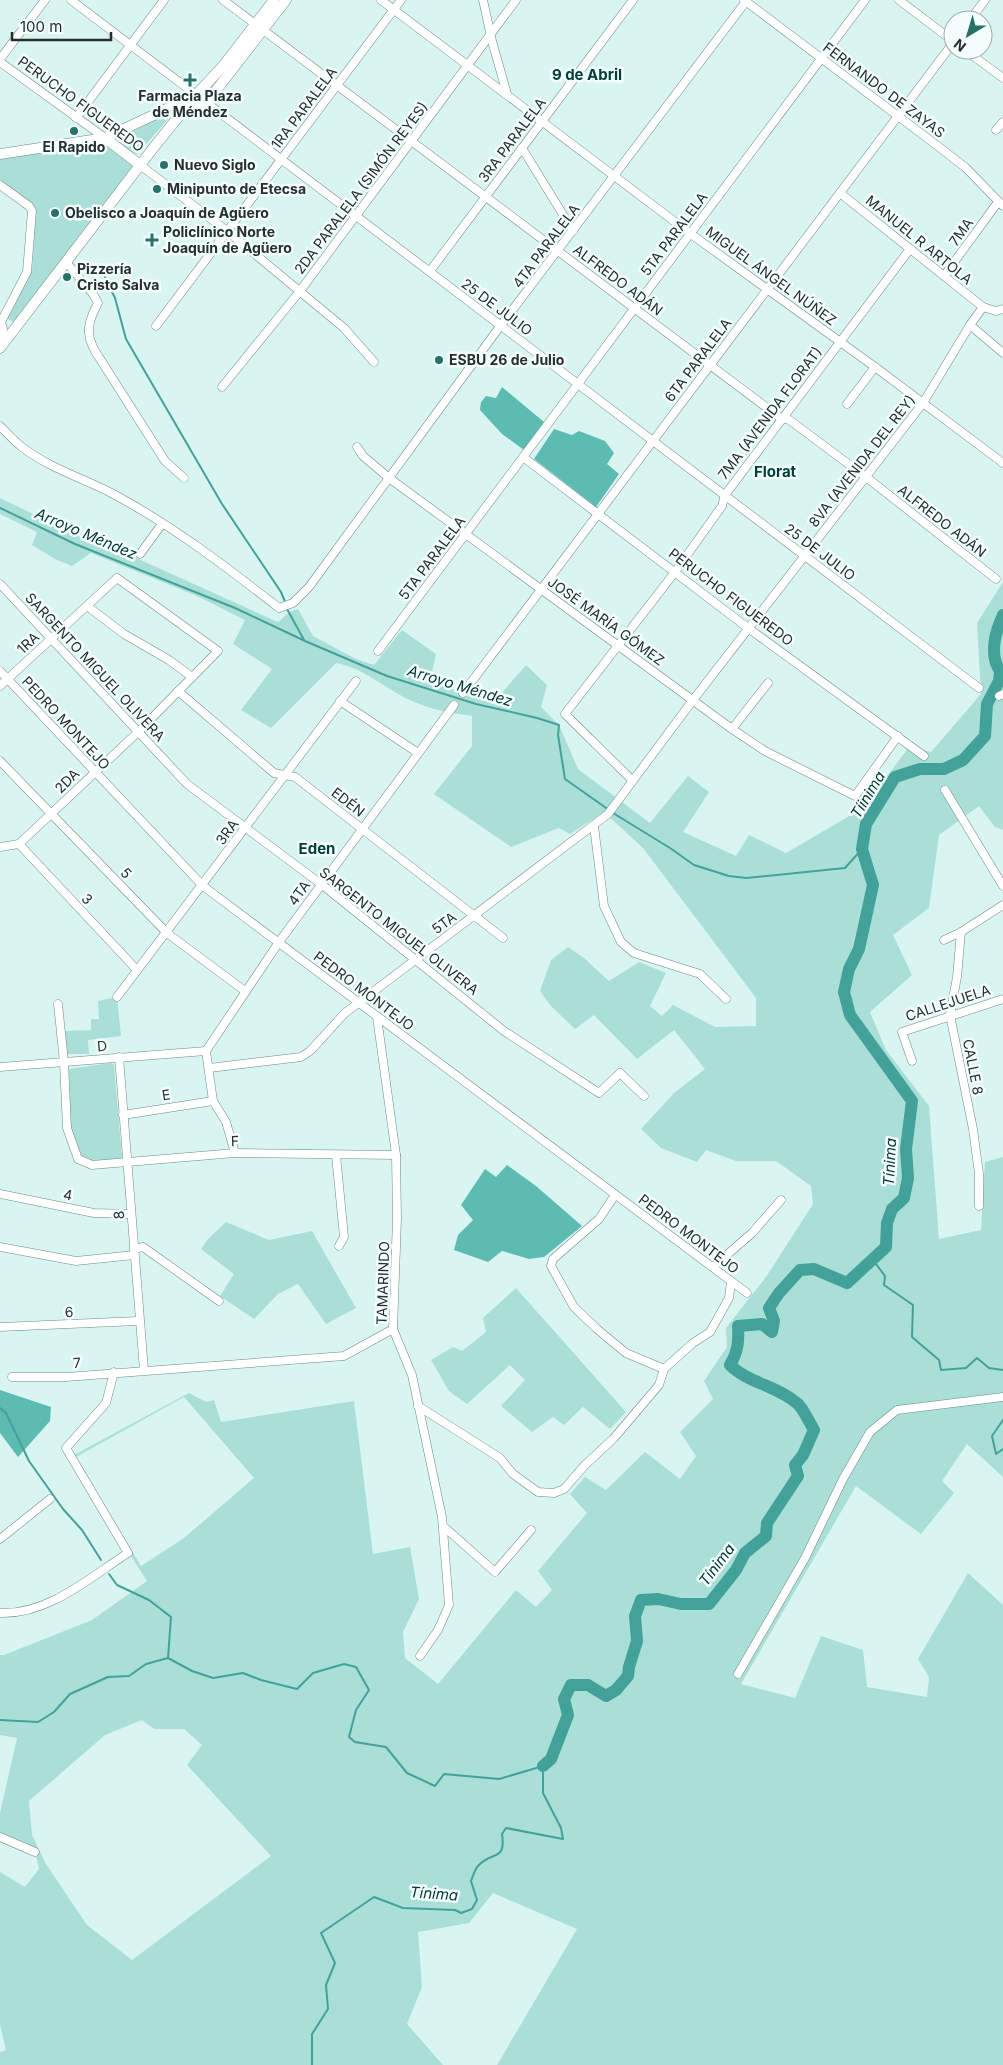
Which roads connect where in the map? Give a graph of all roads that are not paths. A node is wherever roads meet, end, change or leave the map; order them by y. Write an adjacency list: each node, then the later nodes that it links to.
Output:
1 (45, 0): 23 (street)
2 (71, 0): 19 (street, 25 DE JULIO)
3 (164, 0): 19 (street)
4 (223, 0): 16 (street, ALFREDO ADÁN)
5 (274, 0): 16 (main road)
6 (286, 0): 16 (main road)
7 (381, 0): 15 (street, MIGUEL ÁNGEL NÚÑEZ)
8 (401, 0): 15 (street, 1RA PARALELA)
9 (483, 0): 18 (street)
10 (516, 0): 18 (street, 2DA PARALELA (SIMÓN REYES))
11 (633, 0): 33 (street, 3RA PARALELA)
12 (746, 0): 21 (street, FERNANDO DE ZAYAS); 42 (street, 4TA PARALELA)
13 (865, 0): 21 (street, 5TA PARALELA)
14 (899, 0): 17 (street)
15 (394, 9): 24 (street, MIGUEL ÁNGEL NÚÑEZ); 26 (street, 1RA PARALELA)
16 (260, 27): 26 (street, ALFREDO ADÁN); 27 (main road); 29 (main road)
17 (943, 34)
18 (490, 35): 24 (street, 2DA PARALELA (SIMÓN REYES)); 28 (street)
19 (131, 44): 27 (street, 25 DE JULIO); 32 (street)
20 (943, 55): 30 (street, 6TA PARALELA)
21 (822, 58): 30 (street, FERNANDO DE ZAYAS); 50 (street, 5TA PARALELA)
22 (979, 60): 25 (street)
23 (0, 61): 32 (street, PERUCHO FIGUEREDO)
24 (468, 65): 28 (street, MIGUEL ÁNGEL NÚÑEZ); 37 (street, 2DA PARALELA (SIMÓN REYES))
25 (1003, 78)
26 (337, 85): 37 (street, ALFREDO ADÁN); 40 (street, 1RA PARALELA)
27 (197, 94): 29 (street, 25 DE JULIO); 31 (main road); 36 (main road)
28 (507, 94): 33 (street, MIGUEL ÁNGEL NÚÑEZ)
29 (206, 101): 31 (main road); 40 (street, 25 DE JULIO)
30 (898, 116): 44 (street, 6TA PARALELA); 46 (street, FERNANDO DE ZAYAS)
31 (180, 117): 41 (main road)
32 (76, 118): 36 (street, PERUCHO FIGUEREDO)
33 (542, 121): 38 (street, 3RA PARALELA); 42 (street, MIGUEL ÁNGEL NÚÑEZ)
34 (1003, 122): 35 (street)
35 (996, 130)
36 (105, 138): 39 (main road); 41 (main road, PERUCHO FIGUEREDO)
37 (410, 141): 45 (street, ALFREDO ADÁN); 47 (street, 2DA PARALELA (SIMÓN REYES))
38 (522, 148): 45 (street, 3RA PARALELA); 49 (street)
39 (0, 154)
40 (282, 158): 47 (street, 25 DE JULIO); 48 (street, 1RA PARALELA)
41 (140, 165): 48 (street, PERUCHO FIGUEREDO); 53 (main road)
42 (615, 175): 49 (street, 4TA PARALELA); 50 (street, MIGUEL ÁNGEL NÚÑEZ)
43 (0, 185): 61 (street)
44 (840, 193): 51 (street, MANUEL R ARTOLA); 56 (street, 6TA PARALELA)
45 (486, 196): 52 (street, ALFREDO ADÁN); 54 (street, 3RA PARALELA)
46 (1000, 204): 55 (street, 7MA)
47 (356, 215): 54 (street, 25 DE JULIO); 57 (street, 2DA PARALELA (SIMÓN REYES))
48 (227, 231): 57 (street, PERUCHO FIGUEREDO); 64 (street, 1RA PARALELA)
49 (573, 231): 52 (street, 4TA PARALELA)
50 (690, 233): 56 (street, MIGUEL ÁNGEL NÚÑEZ); 59 (street, 5TA PARALELA)
51 (910, 249): 55 (street, MANUEL R ARTOLA); 66 (street, 7MA (AVENIDA FLORAT))
52 (558, 251): 59 (street, ALFREDO ADÁN); 62 (street, 4TA PARALELA)
53 (66, 262): 65 (main road); 83 (street)
54 (430, 271): 62 (street, 25 DE JULIO)
55 (944, 276): 58 (street, MANUEL R ARTOLA)
56 (767, 290): 66 (street, MIGUEL ÁNGEL NÚÑEZ); 70 (street, 6TA PARALELA)
57 (300, 291): 69 (street, PERUCHO FIGUEREDO); 73 (street, 2DA PARALELA (SIMÓN REYES))
58 (983, 307): 60 (street); 63 (street, 8VA (AVENIDA DEL REY))
59 (634, 308): 70 (street, ALFREDO ADÁN); 72 (street, 5TA PARALELA)
60 (1003, 310)
61 (0, 321): 65 (street); 67 (street)
62 (501, 325): 72 (street, 25 DE JULIO); 84 (street, 4TA PARALELA)
63 (970, 325): 68 (street); 74 (street, 8VA (AVENIDA DEL REY))
64 (156, 326)
65 (14, 330): 67 (main road)
66 (839, 342): 71 (street, MIGUEL ÁNGEL NÚÑEZ); 76 (street, 7MA (AVENIDA FLORAT))
67 (0, 348)
68 (1003, 353)
69 (374, 362)
70 (710, 365): 76 (street, ALFREDO ADÁN); 78 (street, 6TA PARALELA)
71 (875, 367): 74 (street, MIGUEL ÁNGEL NÚÑEZ); 75 (street)
72 (578, 384): 78 (street, 25 DE JULIO); 80 (street, 5TA PARALELA)
73 (222, 387)
74 (924, 403): 81 (street, MIGUEL ÁNGEL NÚÑEZ); 82 (street, 8VA (AVENIDA DEL REY))
75 (846, 404)
76 (782, 419): 82 (street, ALFREDO ADÁN); 85 (street, 7MA (AVENIDA FLORAT))
77 (0, 426): 87 (street)
78 (653, 441): 85 (street, 25 DE JULIO); 86 (street, 6TA PARALELA)
79 (357, 447): 84 (street, JOSÉ MARÍA GÓMEZ)
80 (523, 457): 86 (street, PERUCHO FIGUEREDO); 88 (street, 5TA PARALELA)
81 (1003, 463)
82 (866, 477): 90 (street, 8VA (AVENIDA DEL REY)); 92 (street, ALFREDO ADÁN)
83 (184, 478)
84 (389, 478): 87 (street, 4TA PARALELA); 88 (street, JOSÉ MARÍA GÓMEZ)
85 (725, 495): 90 (street, 25 DE JULIO); 91 (street, 7MA (AVENIDA FLORAT))
86 (598, 513): 91 (street, PERUCHO FIGUEREDO); 94 (street, 6TA PARALELA)
87 (162, 524): 89 (street)
88 (466, 534): 94 (street, JOSÉ MARÍA GÓMEZ); 100 (street, 5TA PARALELA)
89 (140, 554)
90 (805, 556): 96 (street, 8VA (AVENIDA DEL REY)); 107 (street, 25 DE JULIO)
91 (675, 572): 96 (street, PERUCHO FIGUEREDO); 98 (street, 7MA (AVENIDA FLORAT))
92 (996, 579)
93 (0, 584): 97 (street, SARGENTO MIGUEL OLIVERA)
94 (542, 589): 98 (street, JOSÉ MARÍA GÓMEZ); 109 (street, 6TA PARALELA)
95 (87, 606): 97 (street, 1RA); 99 (street, 1RA); 102 (street)
96 (748, 628): 111 (street, 8VA (AVENIDA DEL REY)); 115 (street, PERUCHO FIGUEREDO)
97 (51, 639): 103 (street, 1RA); 114 (street, SARGENTO MIGUEL OLIVERA)
98 (617, 645): 111 (street, JOSÉ MARÍA GÓMEZ); 121 (street, 7MA (AVENIDA FLORAT))
99 (218, 650): 102 (street, 2DA)
100 (378, 651)
101 (0, 671): 103 (street, PEDRO MONTEJO)
102 (192, 677): 108 (street, 2DA)
103 (7, 679): 106 (street, 1RA); 119 (street, PEDRO MONTEJO)
104 (356, 681): 110 (street, 3RA)
105 (768, 683): 113 (street)
106 (0, 686)
107 (979, 688)
108 (178, 691): 114 (street, 2DA); 120 (street, EDÉN)
109 (463, 693)
110 (340, 700): 116 (street); 120 (street, 3RA)
111 (693, 700): 113 (street, JOSÉ MARÍA GÓMEZ); 121 (street, 8VA (AVENIDA DEL REY))
112 (454, 705): 116 (street, 4TA)
113 (732, 729): 115 (street, JOSÉ MARÍA GÓMEZ)
114 (138, 732): 119 (street, 2DA); 126 (street, SARGENTO MIGUEL OLIVERA)
115 (898, 736): 117 (street, PERUCHO FIGUEREDO)
116 (418, 753): 127 (street, 4TA)
117 (924, 756)
118 (0, 761): 124 (street, 5)
119 (95, 772): 124 (street, 2DA); 131 (street, PEDRO MONTEJO)
120 (285, 774): 126 (street, 3RA); 127 (street, EDÉN)
121 (632, 780): 123 (street, 8VA (AVENIDA DEL REY))
122 (945, 790): 132 (street)
123 (611, 811): 125 (street, 5TA)
124 (52, 814): 128 (street, 2DA); 136 (street, 5)
125 (594, 826): 134 (street, 5TA); 145 (street)
126 (246, 828): 130 (street, SARGENTO MIGUEL OLIVERA); 131 (street, 3RA)
127 (362, 829): 130 (street, 4TA); 134 (street, EDÉN)
128 (19, 844): 129 (street); 141 (street, 3)
129 (0, 846)
130 (321, 884): 139 (street, 4TA); 140 (street, SARGENTO MIGUEL OLIVERA)
131 (203, 886): 136 (street, 3RA); 139 (street, PEDRO MONTEJO)
132 (1003, 886)
133 (1003, 905): 135 (street)
134 (475, 915): 137 (street, EDÉN); 140 (street, 5TA)
135 (961, 932): 138 (street); 148 (street, CALLE 8)
136 (167, 933): 141 (street, 3RA); 142 (street, 5)
137 (503, 938)
138 (944, 940)
139 (279, 942): 142 (street, 4TA); 146 (street, PEDRO MONTEJO)
140 (417, 960): 146 (street, 5TA); 156 (street, SARGENTO MIGUEL OLIVERA)
141 (137, 970): 143 (street, 3RA)
142 (245, 992): 150 (street, 4TA)
143 (117, 997)
144 (1003, 998): 148 (street, CALLEJUELA)
145 (726, 999)
146 (359, 1002): 149 (street, PEDRO MONTEJO); 155 (street, 5TA)
147 (58, 1004): 153 (street)
148 (950, 1016): 152 (street, CALLEJUELA); 166 (street, CALLE 8)
149 (377, 1017): 161 (street, TAMARINDO); 164 (street, PEDRO MONTEJO)
150 (206, 1051): 151 (street, D); 155 (street)
151 (119, 1057): 153 (street, D); 158 (street, 8)
152 (912, 1061)
153 (64, 1062): 154 (street, D); 162 (street, F)
154 (0, 1067)
155 (209, 1068): 157 (street)
156 (644, 1096)
157 (213, 1101): 158 (street, E); 159 (street)
158 (123, 1114): 162 (street, 8)
159 (235, 1153): 160 (street, F); 162 (street, F)
160 (336, 1155): 161 (street, F); 169 (street)
161 (396, 1155): 177 (street, TAMARINDO)
162 (127, 1163): 167 (street, 8)
163 (0, 1194): 167 (street, 4)
164 (615, 1195): 171 (street, PEDRO MONTEJO); 178 (street)
165 (781, 1200): 171 (street)
166 (979, 1206)
167 (131, 1214): 170 (street, 8)
168 (0, 1246): 170 (street)
169 (339, 1246)
170 (134, 1252): 174 (street); 175 (street, 8)
171 (713, 1268): 172 (street, PEDRO MONTEJO)
172 (731, 1282): 173 (street, PEDRO MONTEJO); 178 (street)
173 (747, 1293)
174 (219, 1301)
175 (138, 1321): 176 (street, 6); 179 (street, 8)
176 (0, 1327)
177 (393, 1329): 179 (street, 7); 183 (street, TAMARINDO)
178 (664, 1369): 183 (street)
179 (144, 1370): 180 (street, 7)
180 (114, 1372): 181 (street, 7); 188 (street)
181 (12, 1377)
182 (1003, 1397): 190 (street)
183 (418, 1406): 185 (street, TAMARINDO)
184 (50, 1499): 187 (street)
185 (443, 1526): 186 (street); 189 (street, TAMARINDO)
186 (531, 1530)
187 (0, 1539)
188 (0, 1613)
189 (420, 1656)
190 (738, 1674)
191 (0, 1837): 192 (street)
192 (35, 1852)

